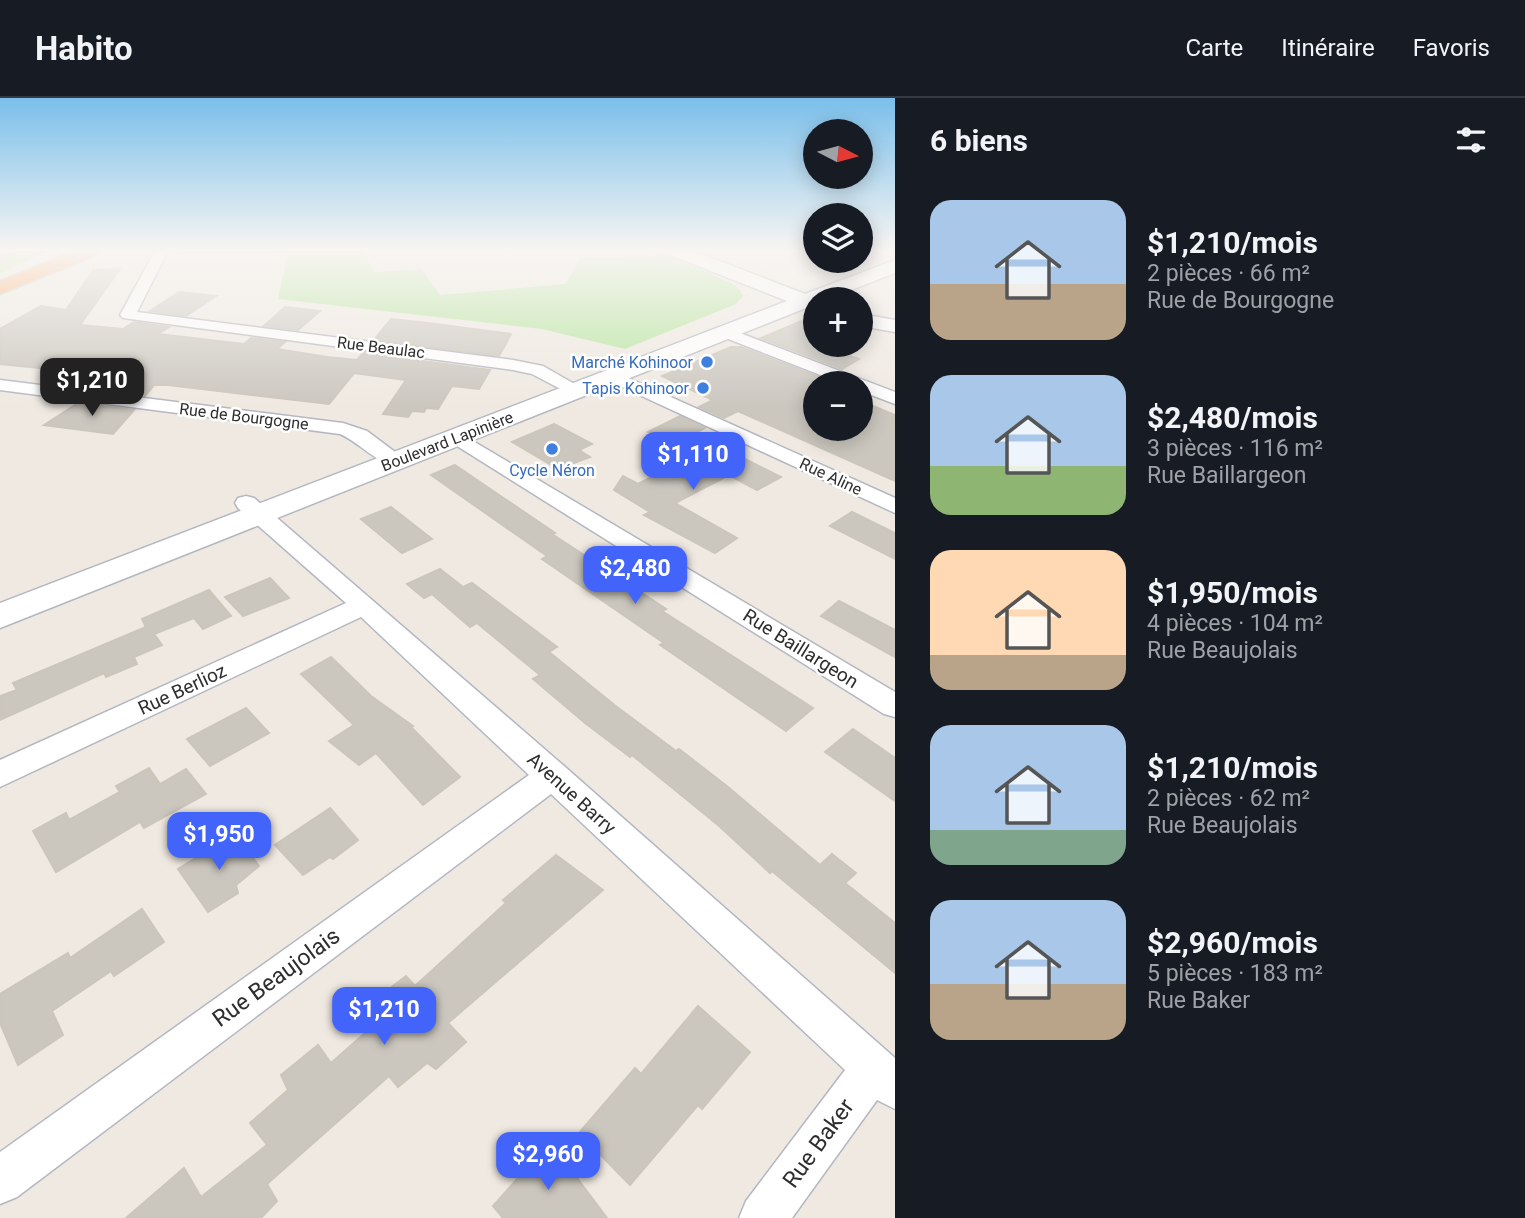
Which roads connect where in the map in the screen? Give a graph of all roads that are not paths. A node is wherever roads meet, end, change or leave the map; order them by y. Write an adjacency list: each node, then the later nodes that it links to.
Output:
1 (134, 303): 11 (street, Rue Beaulac)
2 (750, 303): 6 (main road)
3 (780, 303): 6 (main road, Boulevard Lapinière)
4 (873, 312): 7 (street)
5 (873, 322): 7 (street)
6 (730, 323): 8 (street); 9 (main road, Boulevard Lapinière); 11 (main road, Boulevard Lapinière)
7 (891, 324)
8 (832, 371)
9 (613, 376): 11 (main road, Boulevard Lapinière); 16 (street, Rue Aline)
10 (0, 385): 15 (street, Rue de Bourgogne)
11 (568, 386): 14 (main road, Boulevard Lapinière); 15 (main road, Boulevard Lapinière)
12 (873, 389): 13 (street)
13 (895, 398)
14 (456, 437): 15 (main road, Boulevard Lapinière); 21 (street, Rue Baillargeon)
15 (389, 455): 17 (main road, Boulevard Lapinière)
16 (895, 506)
17 (252, 509): 18 (main road, Boulevard Lapinière); 19 (street, Avenue Barry); 20 (main road, Boulevard Lapinière)
18 (0, 597)
19 (364, 605): 22 (street, Rue Berlioz); 23 (street, Avenue Barry)
20 (0, 616)
21 (895, 706)
22 (0, 774)
23 (553, 775): 24 (street, Avenue Barry); 25 (street, Rue Beaujolais)
24 (884, 1078): 26 (street, Rue Baker)
25 (0, 1180)
26 (764, 1218)

